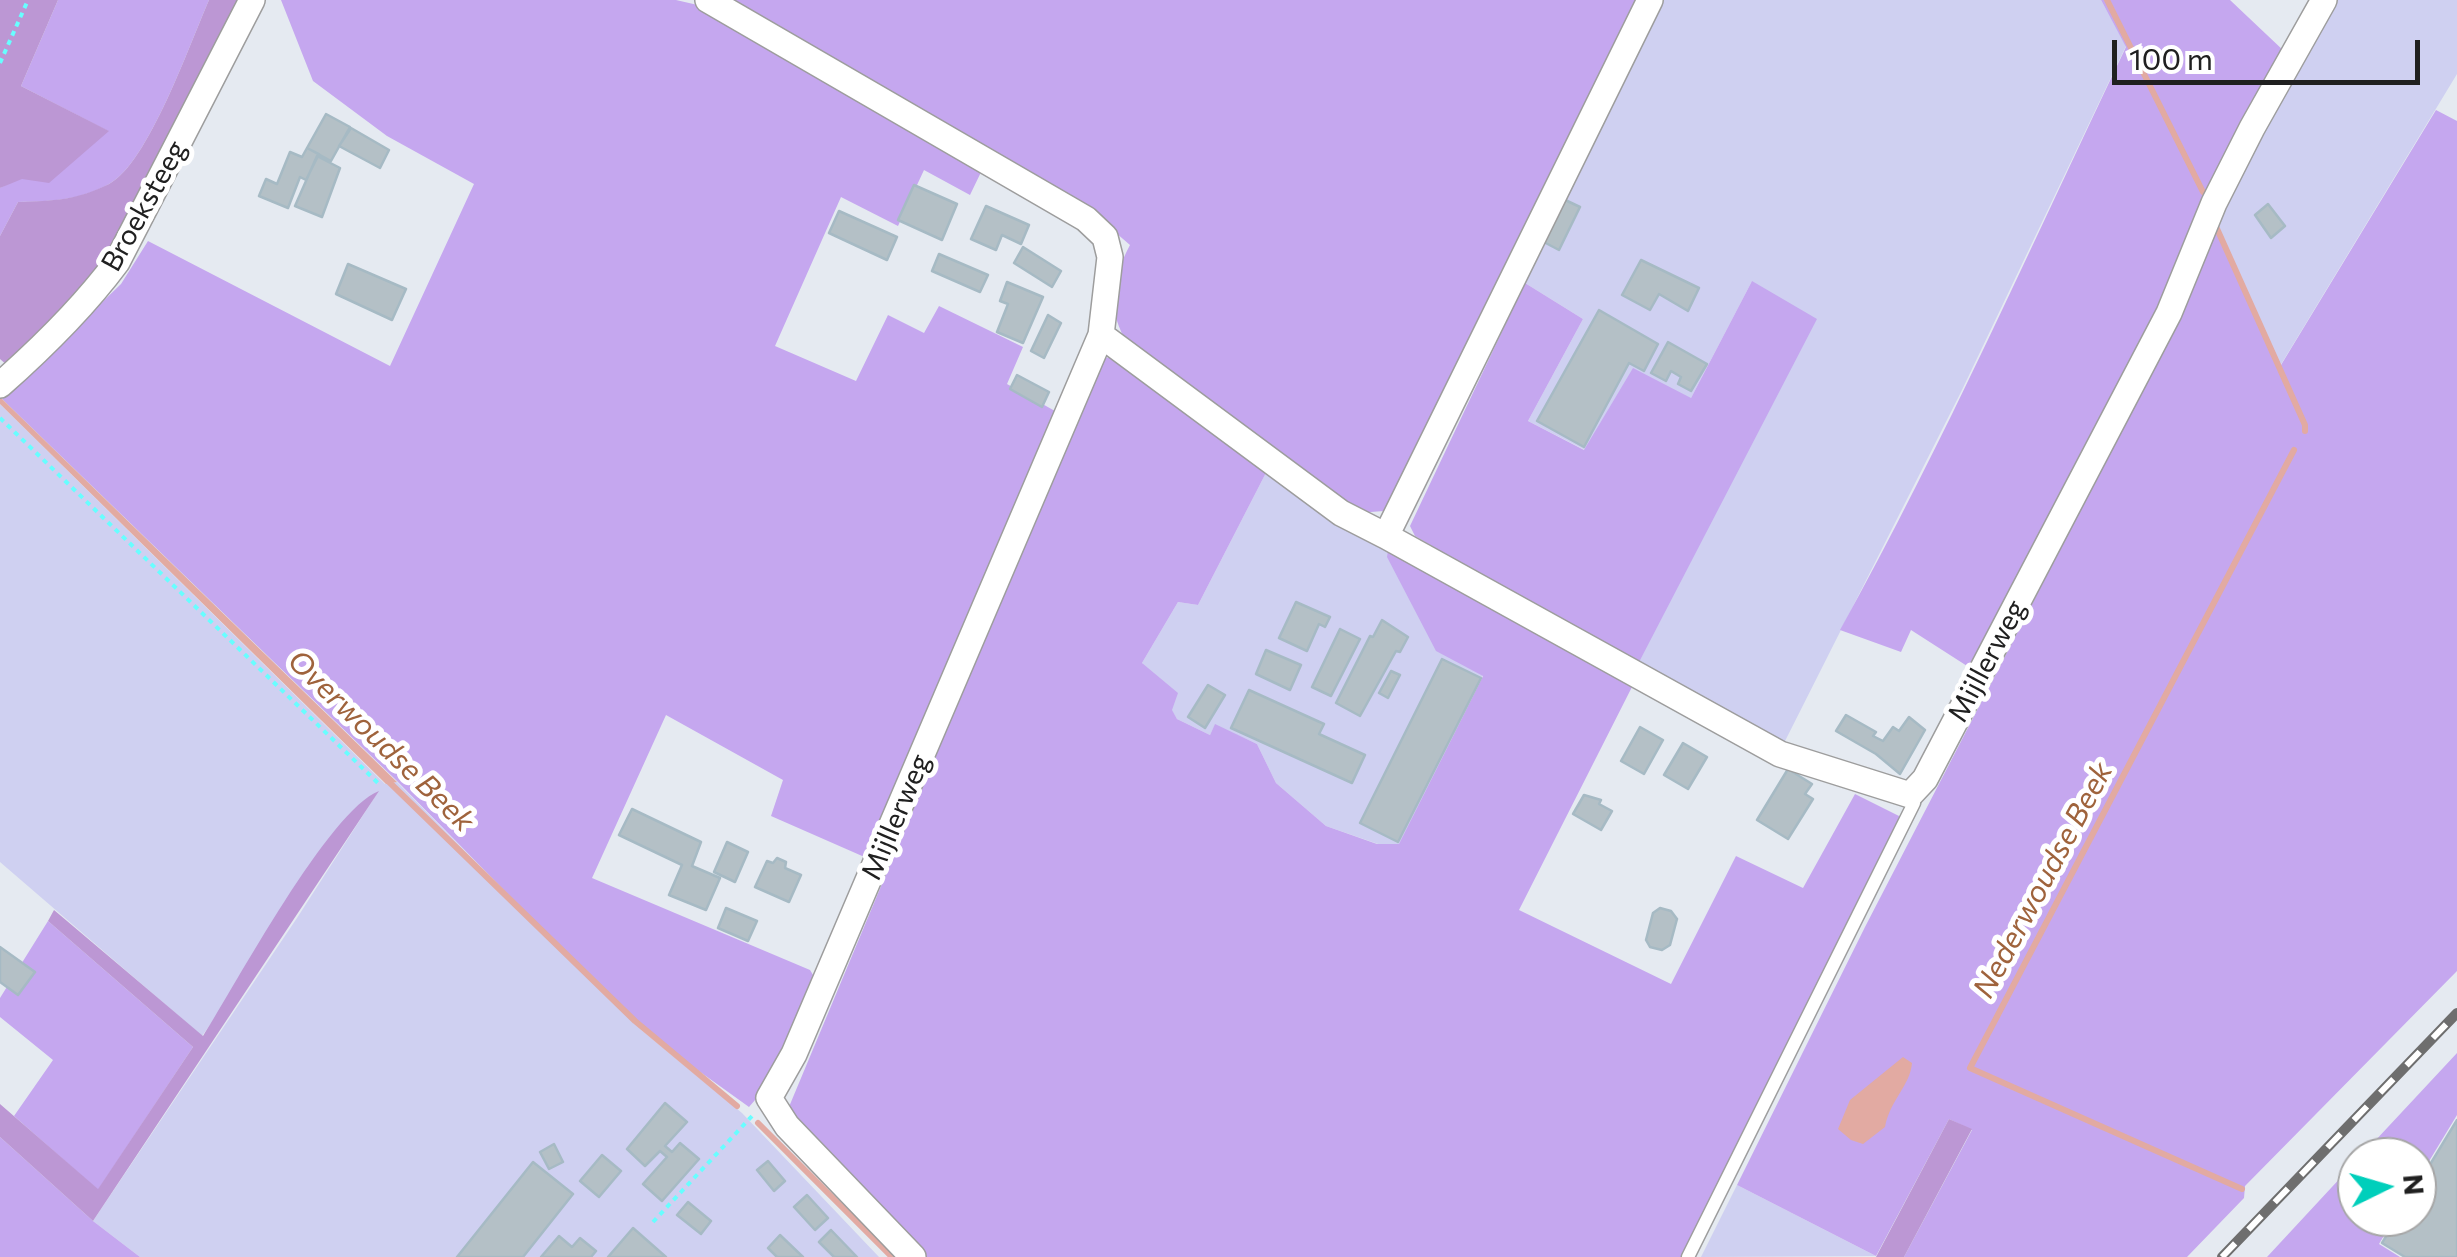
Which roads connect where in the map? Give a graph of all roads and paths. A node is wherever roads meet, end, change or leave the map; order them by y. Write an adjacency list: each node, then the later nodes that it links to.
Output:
1 (28, 0): 6 (path)
2 (252, 0): 8 (street, Broeksteeg)
3 (708, 0): 7 (street, Mijllerweg)
4 (1650, 0): 10 (street)
5 (2324, 0): 12 (street, Mijllerweg)
6 (0, 64)
7 (1101, 336): 10 (street); 15 (street, Mijllerweg)
8 (0, 384)
9 (0, 418): 11 (path)
10 (1386, 536): 12 (street)
11 (379, 784)
12 (1910, 795): 16 (lane)
13 (758, 1110): 14 (path)
14 (653, 1222)
15 (913, 1257)
16 (1688, 1257)

